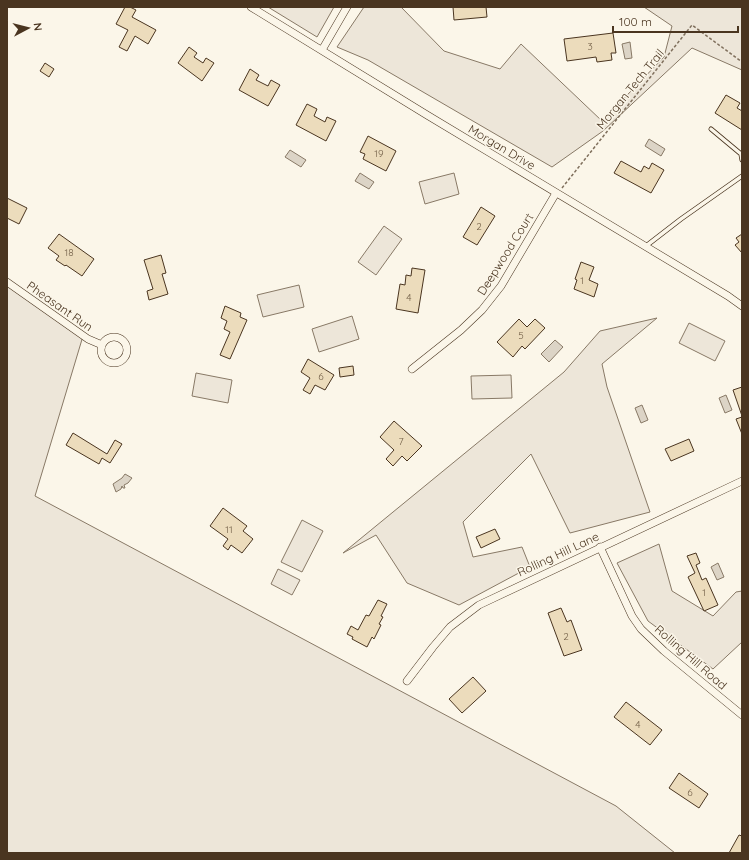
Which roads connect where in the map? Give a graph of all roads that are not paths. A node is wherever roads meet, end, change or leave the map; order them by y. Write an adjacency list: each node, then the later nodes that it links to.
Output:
1 (251, 7): 3 (street, Morgan Drive)
2 (347, 7): 3 (street)
3 (322, 50): 7 (street, Morgan Drive)
4 (711, 128): 5 (lane)
5 (742, 160)
6 (742, 176): 8 (lane)
7 (557, 193): 8 (street, Morgan Drive); 12 (street, Deepwood Court)
8 (645, 247): 10 (street, Morgan Drive)
9 (7, 282): 11 (street, Pheasant Run)
10 (742, 306)
11 (102, 345)
12 (412, 369)
13 (742, 481): 14 (street, Rolling Hill Lane)
14 (600, 547): 15 (street, Rolling Hill Lane); 16 (street, Rolling Hill Road)
15 (407, 681)
16 (742, 715)

